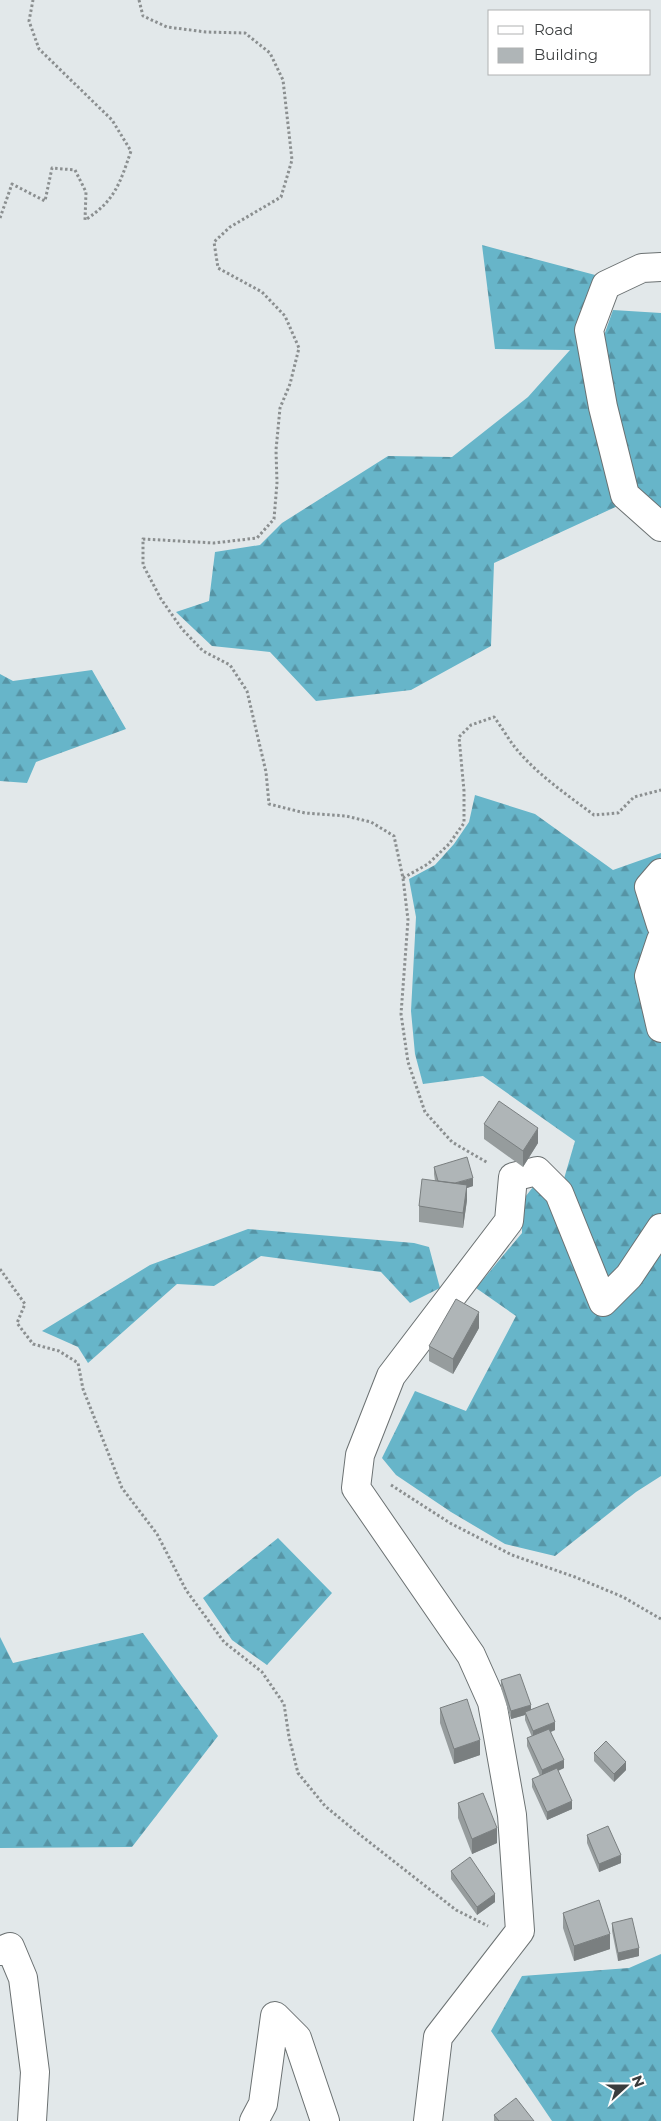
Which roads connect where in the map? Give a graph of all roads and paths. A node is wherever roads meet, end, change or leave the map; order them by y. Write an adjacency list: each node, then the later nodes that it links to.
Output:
1 (33, 0): 3 (path)
2 (139, 0): 8 (path)
3 (0, 218)
4 (661, 267): 5 (street)
5 (661, 527)
6 (661, 790): 8 (path)
7 (661, 873): 9 (street)
8 (403, 878): 12 (path)
9 (661, 925)
10 (661, 940): 11 (street)
11 (661, 1028)
12 (513, 1177): 13 (street); 15 (street)
13 (661, 1228)
14 (0, 1269): 17 (path)
15 (360, 1455): 16 (path); 17 (street)
16 (661, 1619)
17 (514, 1939): 22 (street)
18 (0, 1951): 19 (street)
19 (32, 2121)
20 (254, 2121): 21 (street)
21 (325, 2121)
22 (428, 2121)

